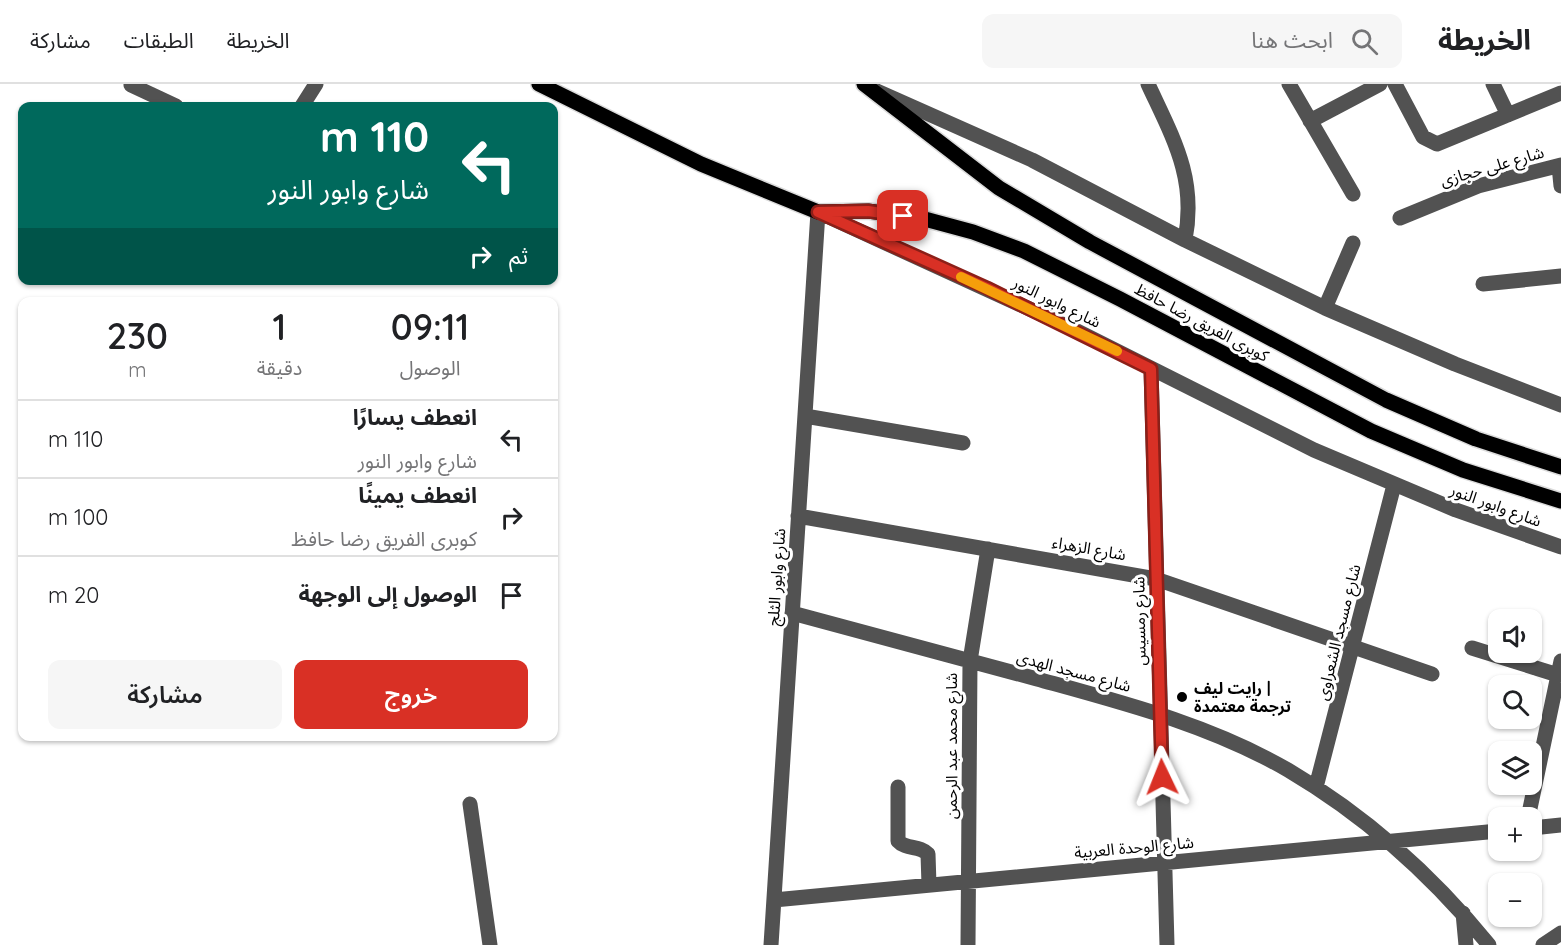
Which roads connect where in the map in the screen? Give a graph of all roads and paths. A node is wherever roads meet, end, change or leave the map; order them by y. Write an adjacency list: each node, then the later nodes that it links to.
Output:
1 (316, 84): 12 (street)
2 (539, 84): 18 (main road, شارع وابور النور)
3 (1148, 84): 20 (street)
4 (1289, 84): 14 (street)
5 (1380, 84): 14 (street)
6 (1395, 84): 13 (street)
7 (1493, 84): 13 (street)
8 (131, 85): 11 (street)
9 (869, 87): 20 (street); 29 (main road, كوبرى الفريق رضا حافظ)
10 (1561, 93): 13 (street)
11 (167, 102)
12 (305, 102)
13 (1508, 115)
14 (1310, 121): 17 (street)
15 (1560, 166): 16 (street); 19 (street, شارع على حجازى)
16 (1561, 186)
17 (1353, 194)
18 (818, 212): 25 (street, شارع وابور النور); 27 (street, شارع وابور الثلج); 31 (main road, كوبرى الفريق رضا حافظ)
19 (1400, 218)
20 (1185, 240): 24 (street)
21 (1353, 243): 24 (street)
22 (1561, 276): 23 (street)
23 (1483, 284)
24 (1325, 308): 26 (street)
25 (1151, 369): 30 (street, شارع وابور النور); 35 (street, شارع رمسيس)
26 (1561, 405)
27 (805, 416): 28 (street); 32 (street, شارع وابور الثلج)
28 (963, 442)
29 (1561, 467)
30 (1394, 485): 33 (street, شارع وابور النور); 37 (street, شارع مسجد الشعراوى)
31 (1561, 501)
32 (798, 516): 34 (street, شارع الزهراء); 36 (street, شارع وابور الثلج)
33 (1561, 548)
34 (988, 549): 35 (street, شارع الزهراء); 39 (street, شارع محمد عبد الرحمن)
35 (1156, 579): 37 (street, شارع الزهراء); 42 (street, شارع رمسيس)
36 (792, 613): 39 (street, شارع مسجد الهدى); 54 (street, شارع وابور الثلج)
37 (1353, 646): 41 (street, شارع الزهراء); 44 (street, شارع مسجد الشعراوى)
38 (1472, 648): 40 (street)
39 (970, 661): 42 (street, شارع مسجد الهدى); 52 (street, شارع محمد عبد الرحمن)
40 (1560, 668): 46 (street)
41 (1432, 674)
42 (1159, 712): 44 (street, شارع مسجد الهدى); 51 (street, شارع رمسيس)
43 (898, 787): 53 (street)
44 (1316, 787): 50 (street, شارع مسجد الهدى)
45 (470, 804): 57 (street)
46 (1529, 807)
47 (1561, 825): 48 (street)
48 (1542, 827)
49 (1488, 832): 50 (street, شارع الوحدة العربية)
50 (1391, 842): 51 (street, شارع الوحدة العربية); 55 (street, شارع مسجد الهدى)
51 (1165, 862): 52 (street, شارع الوحدة العربية); 60 (street, شارع رمسيس)
52 (968, 881): 53 (street, شارع الوحدة العربية); 59 (street, شارع محمد عبد الرحمن)
53 (929, 885): 54 (street, شارع الوحدة العربية)
54 (774, 900): 58 (street, شارع وابور الثلج)
55 (1462, 913): 61 (street); 62 (street, شارع مسجد الهدى)
56 (1561, 933): 63 (street)
57 (490, 945)
58 (771, 945)
59 (968, 945)
60 (1167, 945)
61 (1466, 945)
62 (1489, 945)
63 (1543, 945)

